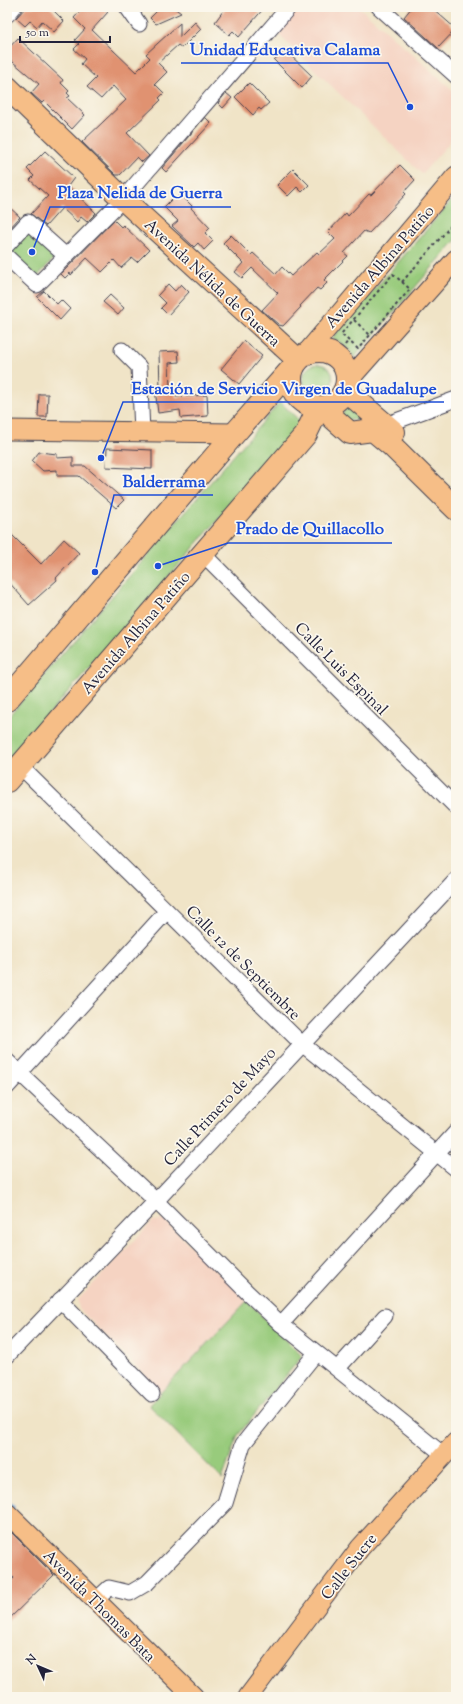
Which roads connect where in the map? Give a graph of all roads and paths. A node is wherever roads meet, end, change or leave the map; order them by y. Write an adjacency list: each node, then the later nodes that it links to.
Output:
1 (14, 7): 5 (street)
2 (127, 7): 6 (street)
3 (290, 7): 10 (street)
4 (379, 7): 7 (street)
5 (7, 15)
6 (139, 24)
7 (456, 76)
8 (7, 87): 10 (highway, Avenida Nélida de Guerra)
9 (456, 176): 22 (main road, Avenida Albina Patiño)
10 (123, 199): 13 (street); 22 (highway, Avenida Nélida de Guerra)
11 (456, 220): 16 (path)
12 (7, 245): 13 (street)
13 (66, 256): 14 (street)
14 (7, 258)
15 (456, 259): 23 (main road)
16 (402, 282): 17 (path); 18 (path)
17 (353, 320): 18 (path); 19 (path)
18 (370, 335): 19 (path)
19 (348, 341): 20 (path)
20 (344, 345)
21 (122, 350): 28 (street)
22 (299, 361): 23 (highway); 25 (highway); 29 (highway, Avenida Albina Patiño)
23 (346, 386): 25 (highway); 26 (highway)
24 (456, 399): 26 (street)
25 (323, 407): 26 (highway); 32 (highway, Avenida Albina Patiño)
26 (380, 428): 30 (highway); 31 (highway)
27 (7, 430): 28 (main road)
28 (142, 431): 29 (main road)
29 (235, 433): 33 (highway, Avenida Albina Patiño)
30 (456, 491)
31 (456, 509)
32 (203, 554): 34 (highway, Avenida Albina Patiño); 35 (street, Calle Luis Espinal)
33 (7, 700)
34 (13, 773): 37 (street, Calle 12 de Septiembre)
35 (456, 807)
36 (456, 880): 38 (street, Calle Primero de Mayo)
37 (167, 911): 38 (street, Calle 12 de Septiembre); 40 (street)
38 (302, 1044): 43 (street, Calle 12 de Septiembre); 45 (street, Calle Primero de Mayo)
39 (7, 1061): 40 (street)
40 (20, 1073): 41 (street); 45 (street)
41 (7, 1087)
42 (456, 1132): 43 (street)
43 (437, 1154): 44 (street, Calle 12 de Septiembre); 48 (street)
44 (456, 1169)
45 (156, 1201): 46 (street, Calle Primero de Mayo); 48 (street)
46 (60, 1300): 50 (street, Calle Primero de Mayo); 52 (street)
47 (385, 1316): 51 (street)
48 (282, 1324): 49 (street)
49 (316, 1353): 51 (street); 55 (street)
50 (7, 1356)
51 (338, 1368): 53 (street)
52 (152, 1394)
53 (450, 1449): 57 (main road, Calle Sucre)
54 (7, 1513): 55 (main road, Avenida Thomas Bata)
55 (96, 1600): 56 (main road, Avenida Thomas Bata)
56 (194, 1697)
57 (248, 1697)

